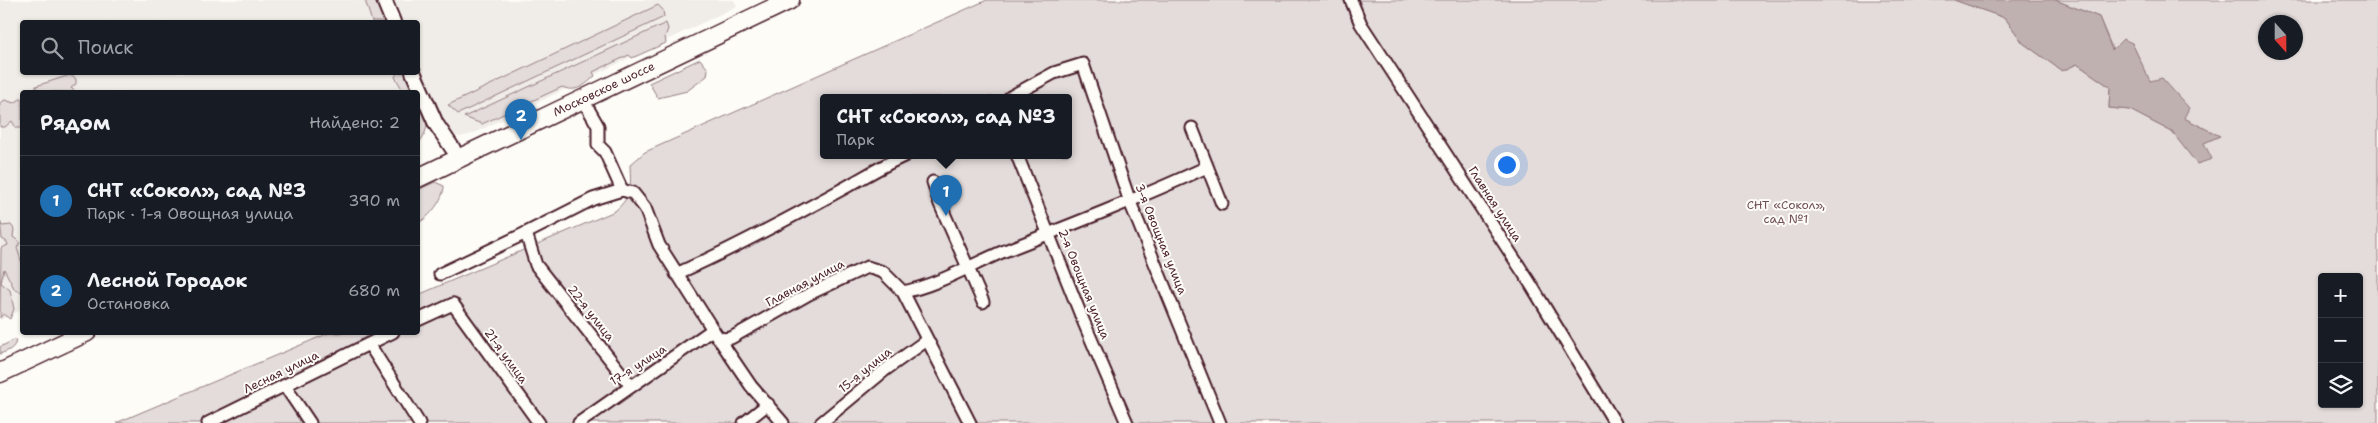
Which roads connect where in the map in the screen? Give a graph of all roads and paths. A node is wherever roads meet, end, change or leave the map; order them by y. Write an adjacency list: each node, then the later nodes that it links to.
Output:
1 (384, 0): 5 (street)
2 (765, 0): 6 (main road, Московское шоссе)
3 (790, 0): 6 (main road, Московское шоссе)
4 (1351, 0): 51 (street, Главная улица)
5 (392, 20)
6 (703, 35): 9 (main road, Московское шоссе); 11 (main road, Московское шоссе)
7 (414, 75): 11 (street)
8 (1016, 94): 19 (street, 3-я Овощная улица)
9 (582, 98): 11 (main road, Московское шоссе); 18 (street)
10 (1192, 128): 15 (street)
11 (458, 153): 14 (main road, Московское шоссе); 16 (main road, Московское шоссе)
12 (897, 159): 25 (street)
13 (1019, 159): 22 (street, 2-я Овощная улица)
14 (420, 165)
15 (1207, 168): 19 (street); 20 (street)
16 (420, 177)
17 (934, 182): 23 (street)
18 (622, 190): 21 (street); 25 (street)
19 (1130, 202): 22 (street); 50 (street, 3-я Овощная улица)
20 (1222, 204)
21 (526, 233): 24 (street); 38 (street, 22-я улица)
22 (1049, 234): 23 (street); 49 (street, 2-я Овощная улица)
23 (968, 268): 26 (street); 27 (street)
24 (440, 274)
25 (676, 274): 29 (street)
26 (903, 292): 29 (street, Главная улица); 33 (street, Главная улица)
27 (983, 302)
28 (420, 319): 43 (street, 21-я улица)
29 (715, 333): 38 (street, 17-я улица); 39 (street)
30 (55, 335): 35 (main road)
31 (81, 335): 36 (main road)
32 (386, 335): 34 (street, Лесная улица)
33 (927, 340): 47 (street, 15-я улица); 48 (street, Главная улица)
34 (369, 344): 37 (street, Лесная улица); 42 (street)
35 (0, 361)
36 (0, 374)
37 (285, 386): 40 (street, Лесная улица); 41 (street)
38 (631, 386): 44 (street, 17-я улица)
39 (768, 404): 45 (street); 46 (street)
40 (208, 423)
41 (310, 423)
42 (419, 423)
43 (539, 423)
44 (579, 423)
45 (744, 423)
46 (783, 423)
47 (821, 423)
48 (970, 423)
49 (1127, 423)
50 (1220, 423)
51 (1615, 423)

